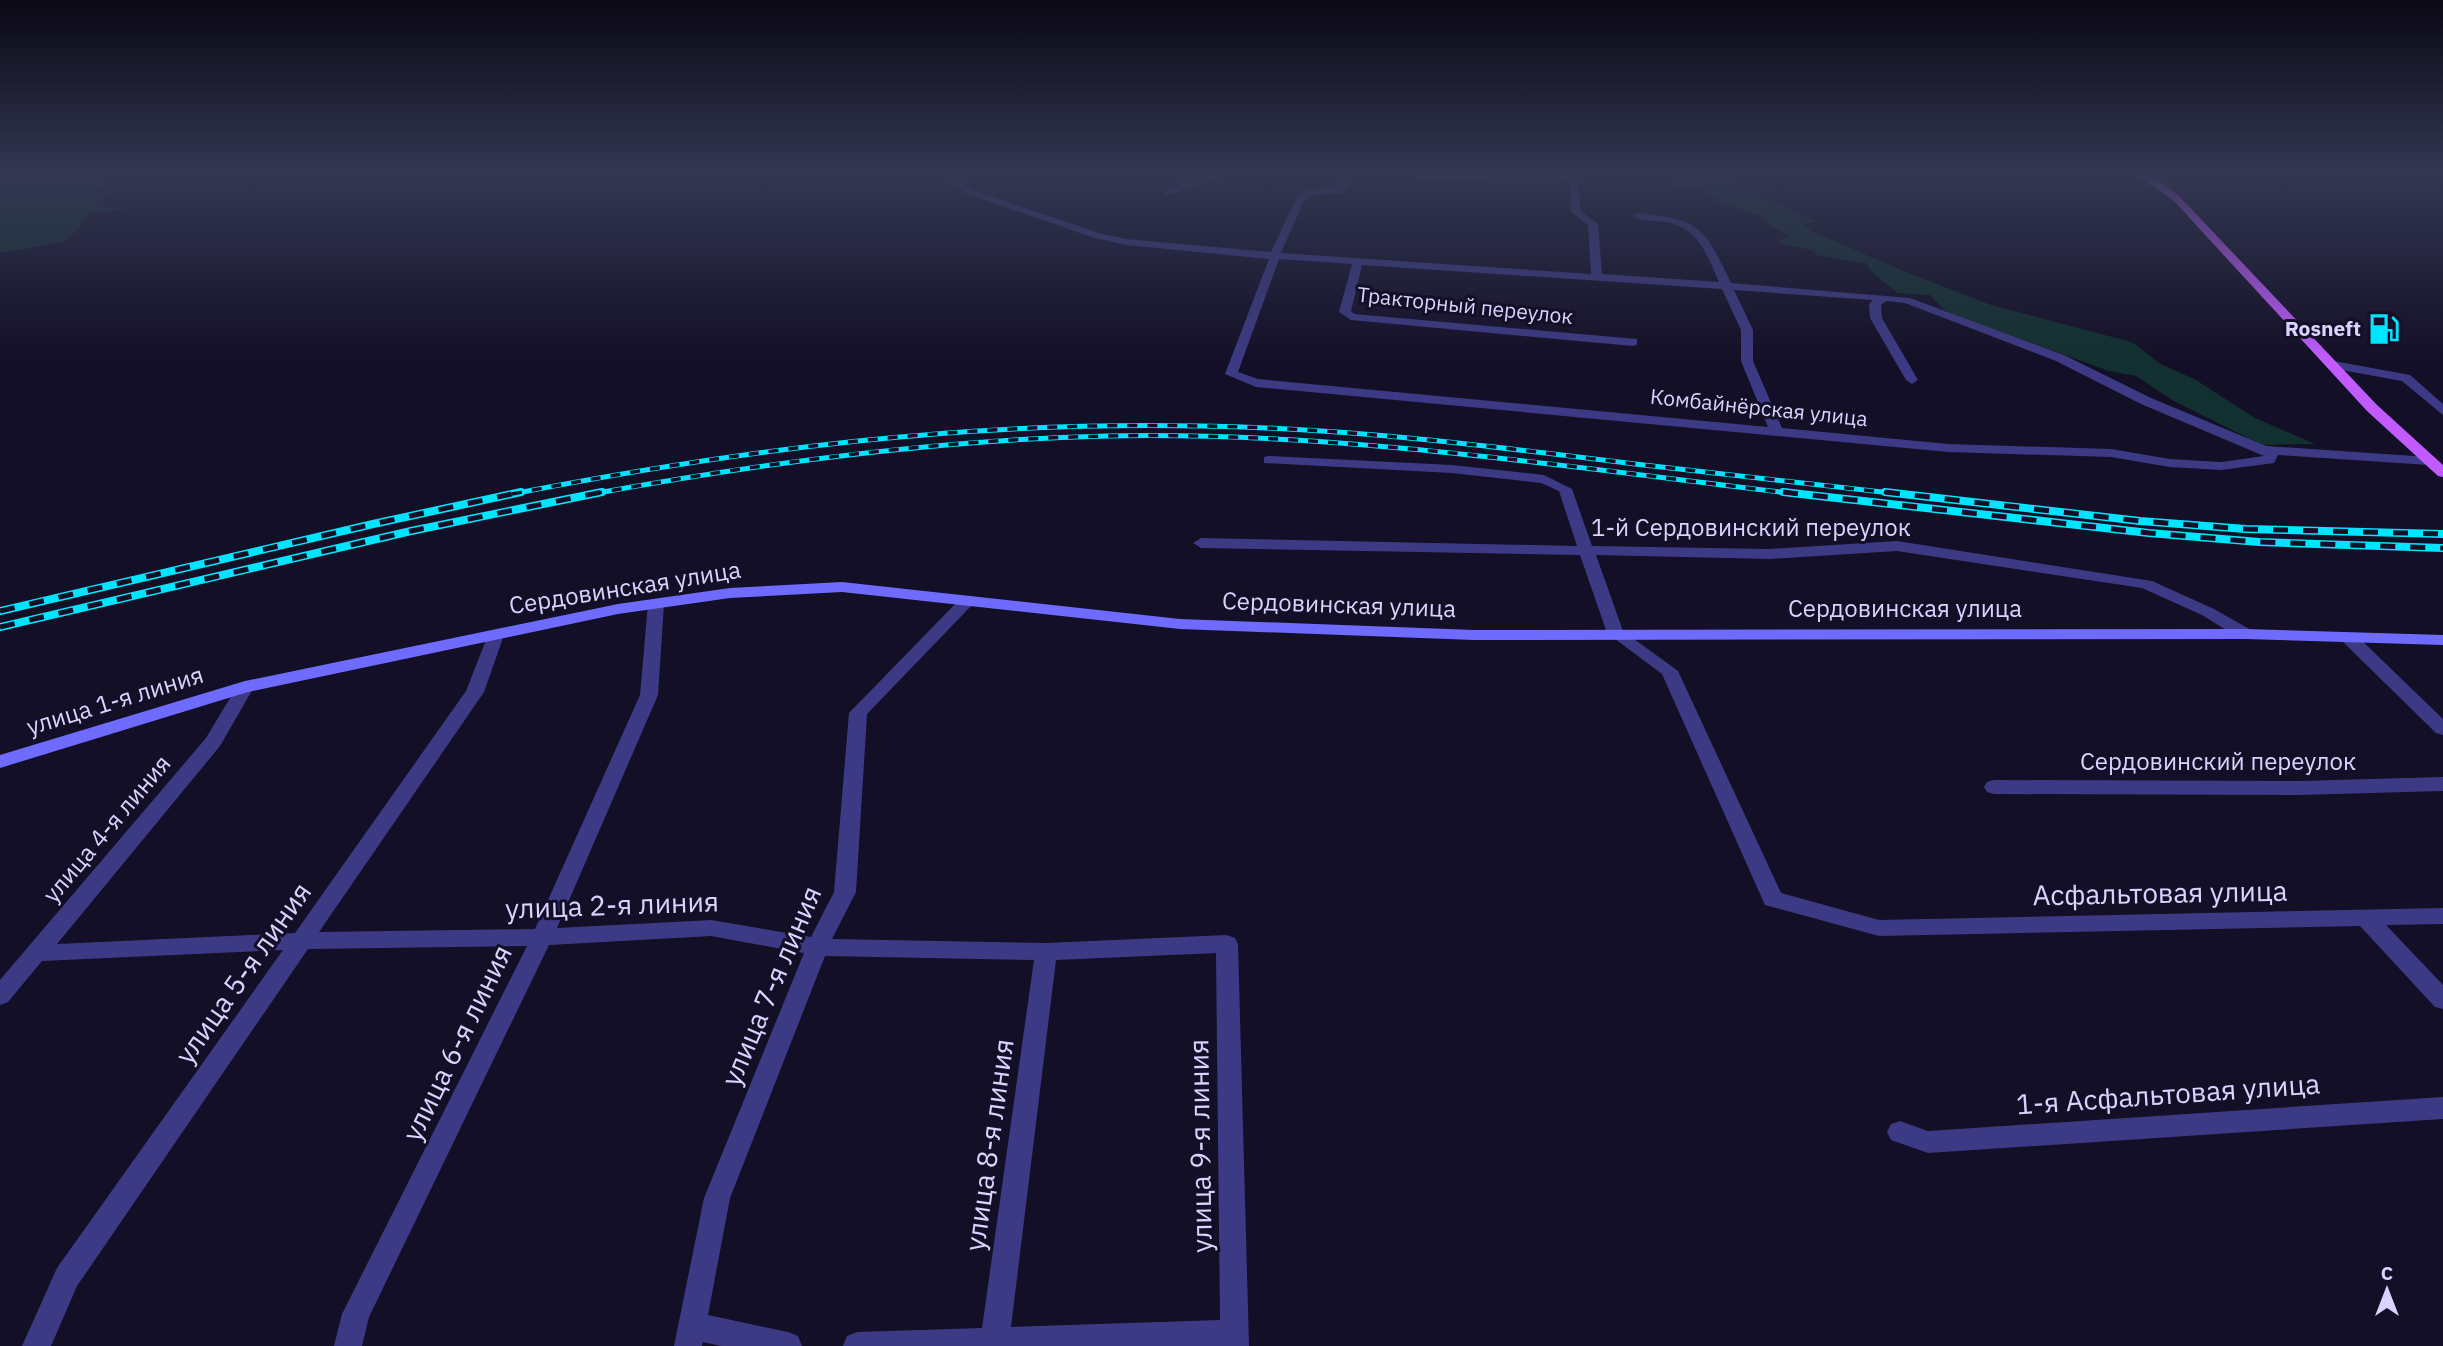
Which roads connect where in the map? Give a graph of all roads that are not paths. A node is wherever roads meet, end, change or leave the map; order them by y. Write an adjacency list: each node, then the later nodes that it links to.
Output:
1 (1103, 237): 6 (street)
2 (1283, 237): 6 (street)
3 (1594, 237): 8 (street)
4 (1702, 237): 9 (street)
5 (2213, 237): 12 (main road)
6 (1275, 256): 7 (street); 15 (street, Комбайнёрская улица)
7 (1358, 261): 8 (street); 11 (street, Тракторный переулок)
8 (1597, 277): 9 (street)
9 (1725, 286): 10 (street); 15 (street)
10 (1884, 298): 13 (street); 16 (street)
11 (1633, 342)
12 (2334, 365): 14 (street); 18 (main road)
13 (1912, 380)
14 (2443, 411)
15 (1776, 430): 16 (street, Комбайнёрская улица)
16 (2264, 450): 18 (street)
17 (1269, 460): 21 (street)
18 (2429, 461): 19 (main road)
19 (2443, 473)
20 (1200, 543): 21 (street, 1-й Сердовинский переулок)
21 (1587, 551): 24 (street); 25 (street, 1-й Сердовинский переулок)
22 (967, 601): 23 (street, Сердовинская улица); 24 (street, Сердовинская улица); 39 (street, улица 7-я линия)
23 (656, 604): 26 (street, Сердовинская улица); 36 (street, улица 6-я линия)
24 (1615, 633): 25 (street, Сердовинская улица); 35 (street, Асфальтовая улица)
25 (2245, 634): 27 (street, Сердовинская улица)
26 (496, 635): 29 (street, Сердовинская улица); 37 (street, улица 5-я линия)
27 (2349, 638): 28 (street, Сердовинская улица); 30 (street)
28 (2443, 640)
29 (245, 687): 31 (street, улица 1-я линия); 41 (street, улица 4-я линия)
30 (2443, 729)
31 (0, 762)
32 (2443, 784): 33 (street, Сердовинский переулок)
33 (1994, 787)
34 (2443, 916): 35 (street, Асфальтовая улица)
35 (2366, 918): 43 (street)
36 (542, 937): 37 (street, улица 2-я линия); 39 (street, улица 2-я линия); 50 (street, улица 6-я линия)
37 (301, 941): 41 (street, улица 2-я линия); 49 (street, улица 5-я линия)
38 (1227, 944): 40 (street, улица 2-я линия); 47 (street, улица 9-я линия)
39 (817, 947): 40 (street, улица 2-я линия); 46 (street, улица 7-я линия)
40 (1046, 952): 48 (street, улица 8-я линия)
41 (38, 953): 42 (street, улица 4-я линия)
42 (0, 996)
43 (2443, 1000)
44 (2443, 1108): 45 (street, 1-я Асфальтовая улица)
45 (1900, 1132)
46 (690, 1336): 51 (street)
47 (1235, 1340): 48 (street)
48 (994, 1343): 52 (street)
49 (36, 1346)
50 (348, 1346)
51 (788, 1346)
52 (857, 1346)

